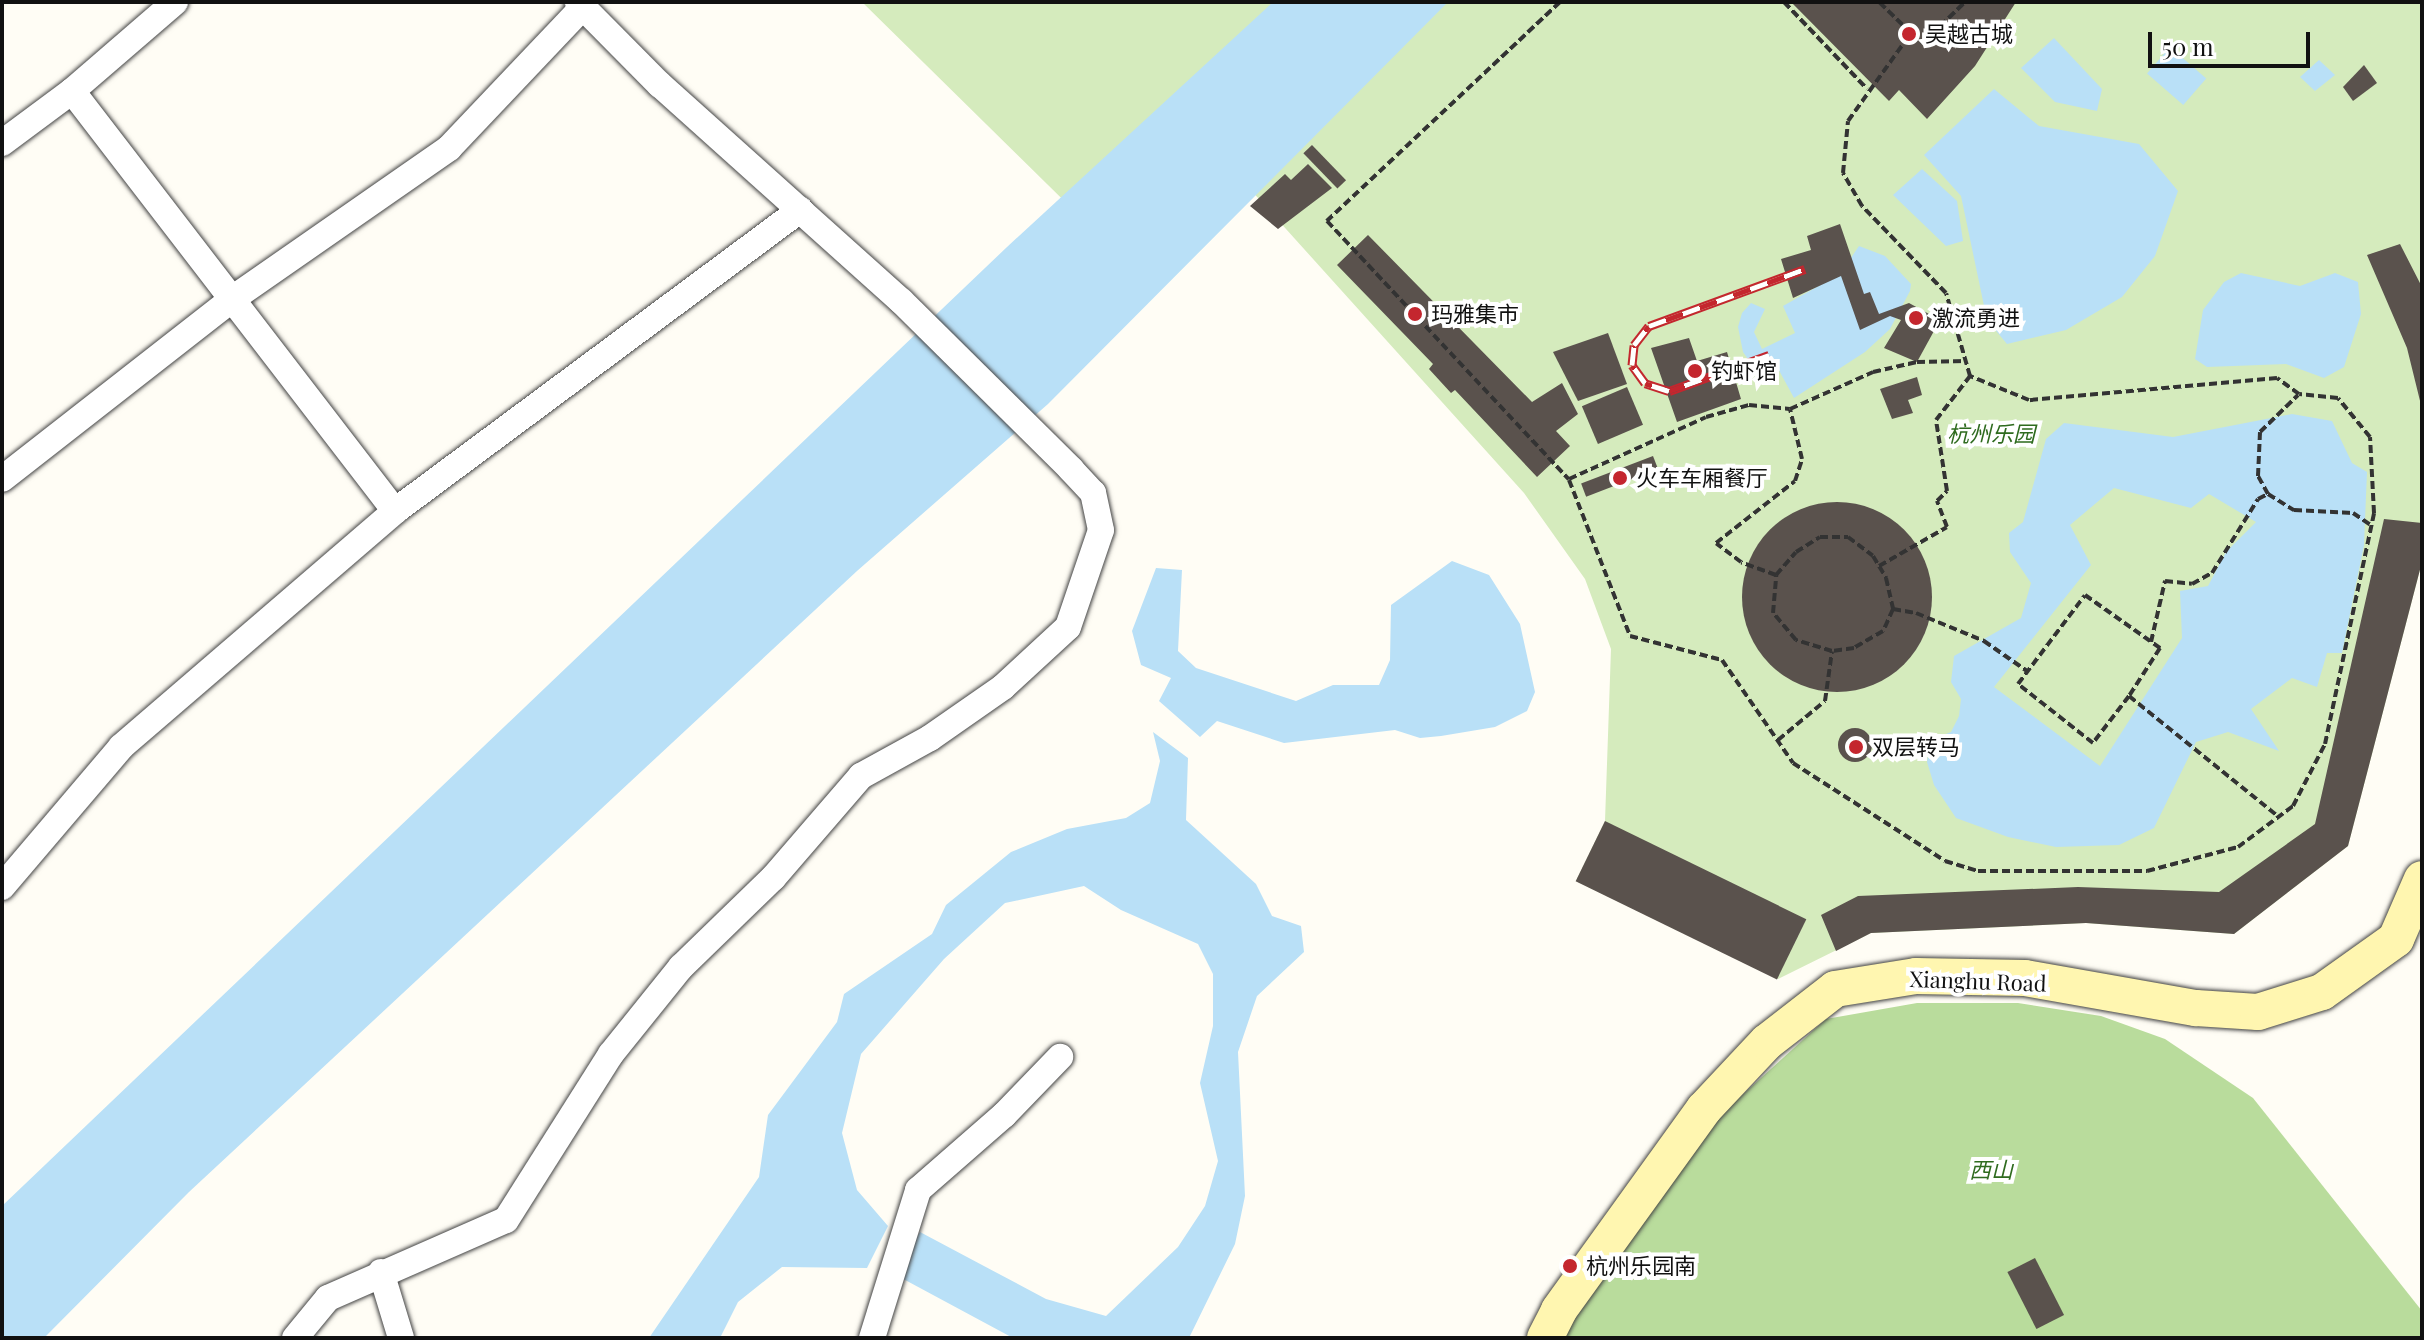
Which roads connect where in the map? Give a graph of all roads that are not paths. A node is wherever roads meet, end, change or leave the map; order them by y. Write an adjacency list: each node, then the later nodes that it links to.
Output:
1 (175, 2): 3 (street)
2 (580, 5): 5 (street); 6 (street)
3 (72, 91): 4 (street); 6 (street)
4 (2, 143)
5 (800, 210): 8 (street); 12 (street)
6 (235, 297): 7 (street); 8 (street)
7 (2, 479)
8 (395, 511): 10 (street)
9 (2422, 879): 16 (main road, Xianghu Road)
10 (2, 887)
11 (1060, 1057): 15 (street)
12 (381, 1272): 13 (street); 14 (street)
13 (295, 1338)
14 (401, 1338)
15 (872, 1338)
16 (1545, 1338)

